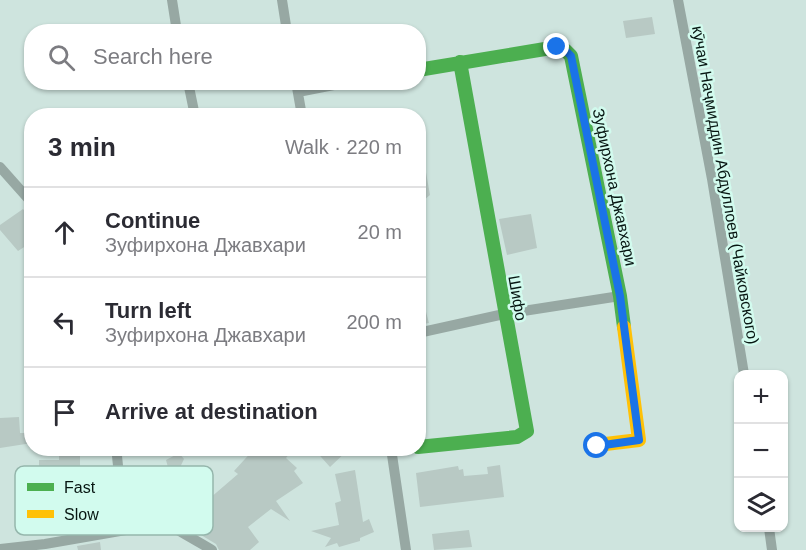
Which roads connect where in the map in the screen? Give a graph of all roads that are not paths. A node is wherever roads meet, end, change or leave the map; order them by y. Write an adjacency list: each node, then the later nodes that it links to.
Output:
1 (172, 0): 4 (street)
2 (282, 0): 5 (street)
3 (678, 0): 17 (street, кӯчаи Наҷмиддин Абдуллоев (Чайковского))
4 (176, 24)
5 (286, 24)
6 (460, 62): 7 (street, Зуфирхона Джавхари); 14 (street, Зуфирхона Джавхари); 15 (street, Шифо)
7 (426, 68)
8 (190, 90): 10 (street)
9 (298, 90): 11 (street)
10 (193, 108)
11 (301, 108)
12 (0, 167): 13 (street)
13 (24, 194)
14 (620, 296): 15 (street); 19 (street, Зуфирхона Джавхари)
15 (504, 314): 16 (street); 18 (street, Шифо)
16 (426, 331)
17 (743, 370)
18 (426, 446)
19 (597, 446)
20 (393, 456): 26 (street)
21 (769, 532): 27 (street)
22 (97, 535): 24 (street)
23 (186, 535): 25 (street)
24 (0, 549)
25 (212, 550)
26 (406, 550)
27 (772, 550)

